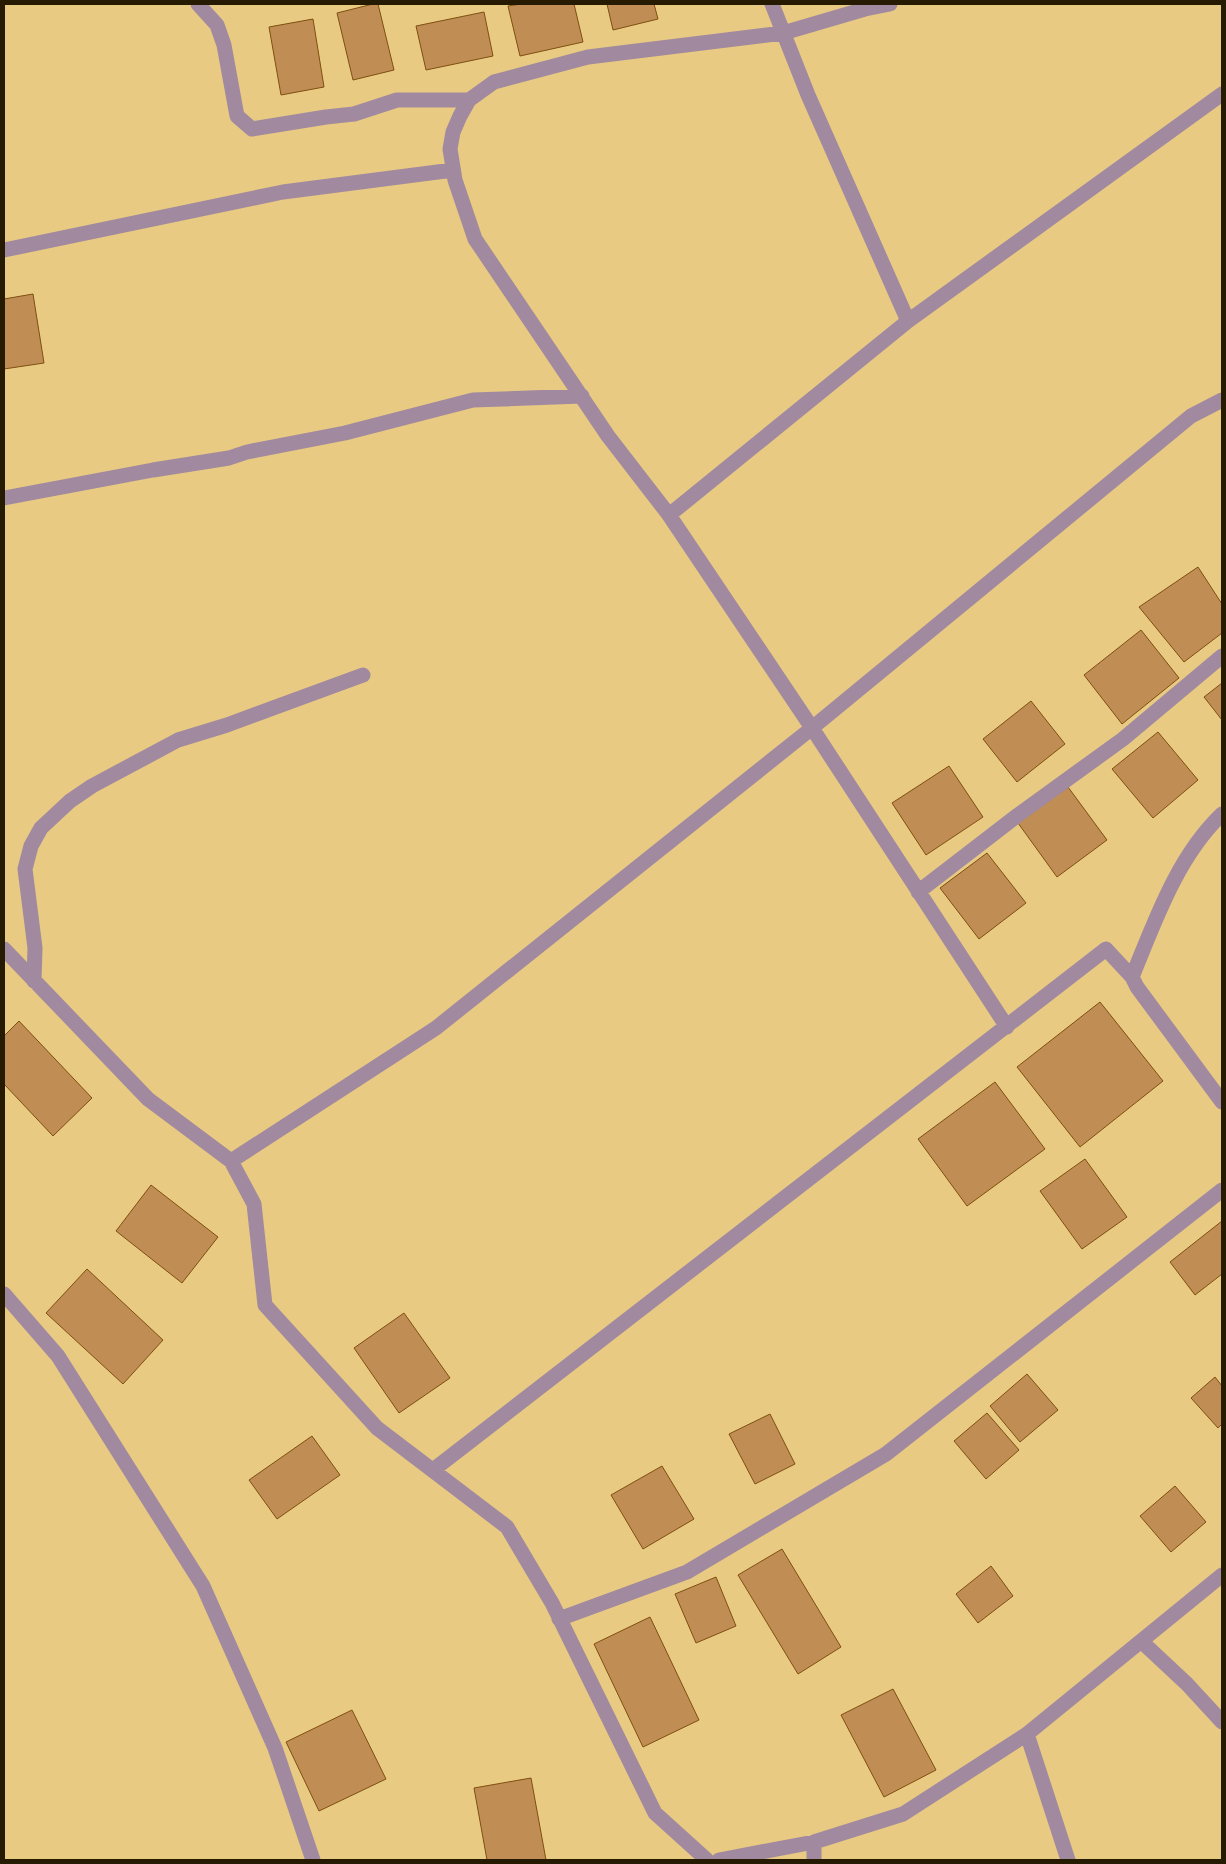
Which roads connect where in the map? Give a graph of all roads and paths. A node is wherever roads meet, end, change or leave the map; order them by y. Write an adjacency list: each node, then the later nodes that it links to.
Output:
1 (198, 4): 6 (street)
2 (772, 4): 4 (street)
3 (890, 4): 4 (street)
4 (783, 33): 6 (street); 9 (street)
5 (1222, 94): 9 (street)
6 (469, 100): 7 (street)
7 (454, 170): 8 (street); 10 (street)
8 (4, 250)
9 (908, 321): 13 (street)
10 (582, 396): 12 (street); 13 (street)
11 (1222, 400): 16 (street)
12 (4, 498)
13 (669, 515): 16 (street)
14 (1222, 656): 18 (street)
15 (363, 675): 21 (street)
16 (812, 728): 18 (street); 24 (street)
17 (1222, 814): 20 (street)
18 (918, 892): 22 (street)
19 (4, 949): 21 (street)
20 (1132, 976): 22 (street); 23 (street)
21 (34, 981): 24 (street)
22 (1006, 1027): 27 (street)
23 (1222, 1102)
24 (231, 1161): 27 (street)
25 (1222, 1190): 29 (street)
26 (4, 1294): 34 (street)
27 (433, 1470): 29 (street)
28 (1222, 1575): 30 (street)
29 (560, 1619): 35 (street)
30 (1141, 1641): 31 (street); 32 (street)
31 (1222, 1722)
32 (1027, 1734): 33 (street); 38 (street)
33 (814, 1842): 36 (street); 37 (street)
34 (313, 1860)
35 (708, 1860)
36 (719, 1860)
37 (814, 1860)
38 (1068, 1860)

